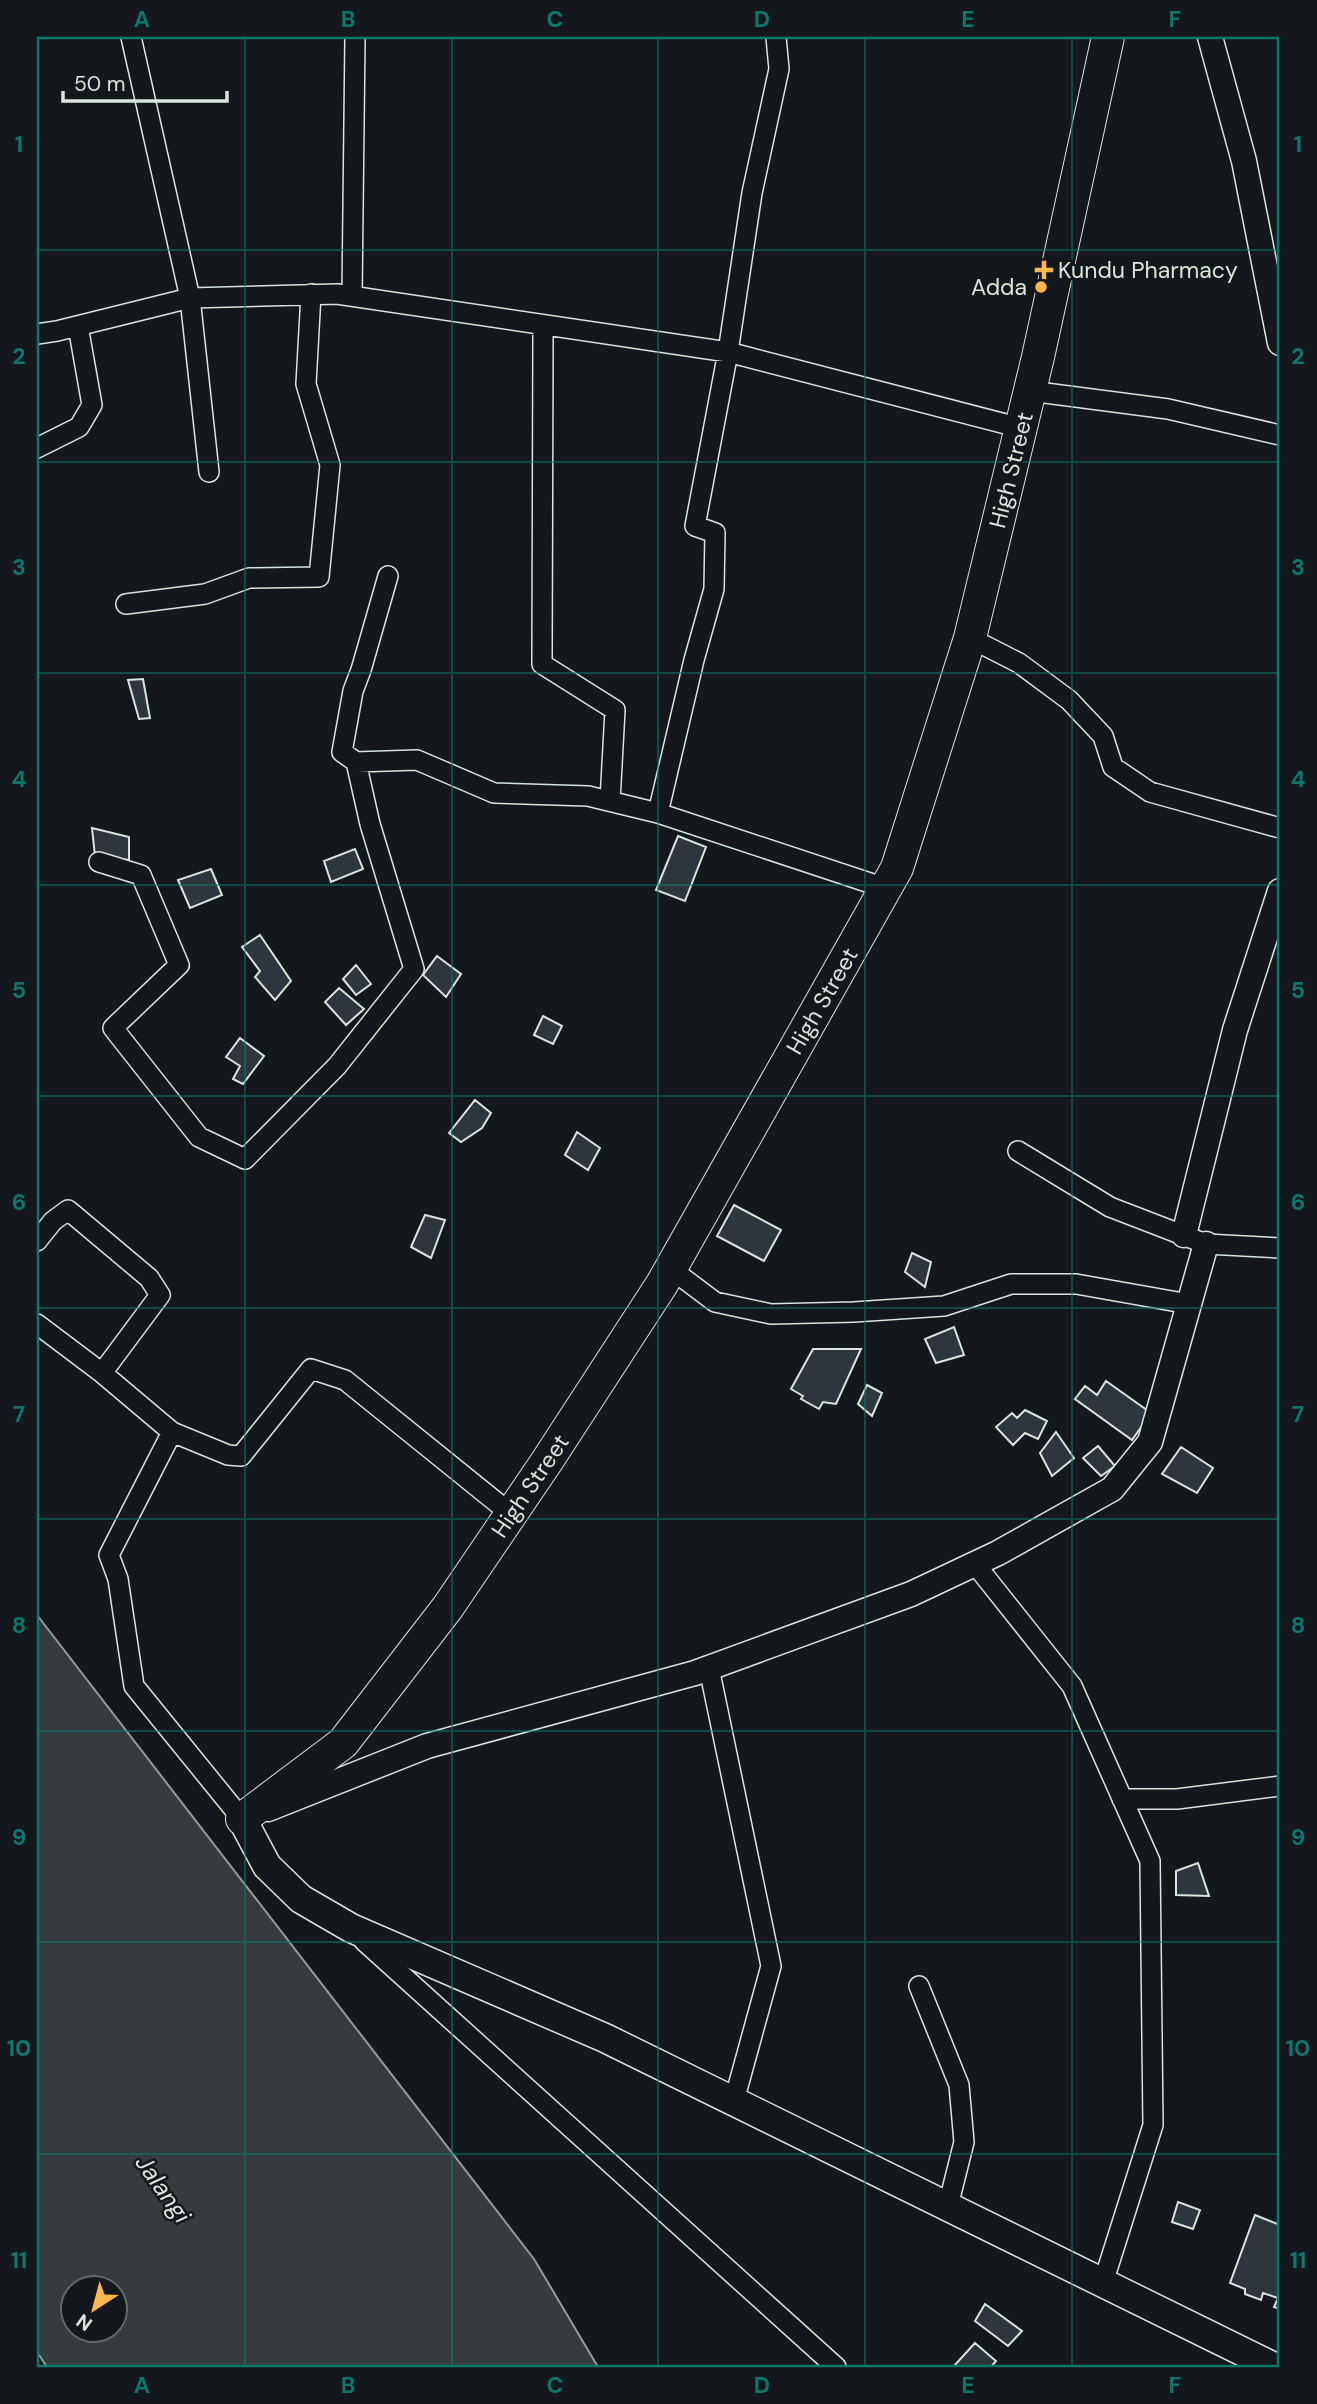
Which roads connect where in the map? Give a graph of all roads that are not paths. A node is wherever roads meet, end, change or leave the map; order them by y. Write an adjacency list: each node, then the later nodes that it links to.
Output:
1 (131, 37): 8 (street)
2 (355, 37): 7 (street)
3 (776, 37): 13 (street)
4 (1108, 37): 14 (main road, High Street)
5 (1210, 37): 12 (street)
6 (311, 294): 7 (street); 8 (street); 20 (street)
7 (352, 296): 13 (street)
8 (190, 298): 9 (street); 18 (street)
9 (78, 326): 11 (street); 17 (street)
10 (542, 332): 23 (street)
11 (37, 334)
12 (1280, 343)
13 (728, 352): 15 (street); 24 (street)
14 (1030, 391): 15 (main road, High Street); 16 (street)
15 (1021, 428): 21 (main road, High Street)
16 (1280, 435)
17 (37, 448)
18 (209, 472)
19 (388, 576): 22 (street)
20 (126, 604)
21 (970, 638): 25 (street); 27 (main road, High Street)
22 (356, 762): 23 (street); 26 (street)
23 (610, 801): 24 (street)
24 (658, 813): 27 (street)
25 (1280, 828)
26 (99, 862)
27 (885, 888): 33 (main road, High Street)
28 (1280, 891): 31 (street)
29 (1018, 1151): 31 (street)
30 (40, 1228): 36 (street)
31 (1195, 1240): 32 (street); 34 (street)
32 (1280, 1248)
33 (671, 1269): 34 (street); 38 (main road, High Street)
34 (1189, 1304): 39 (street)
35 (37, 1324): 36 (street)
36 (102, 1373): 37 (street)
37 (172, 1432): 38 (street); 43 (street)
38 (511, 1514): 43 (main road, High Street)
39 (975, 1564): 40 (street); 42 (street)
40 (709, 1668): 43 (street); 46 (street)
41 (1280, 1786): 42 (street)
42 (1122, 1799): 48 (street)
43 (242, 1819): 44 (main road)
44 (351, 1928): 46 (main road); 49 (street)
45 (919, 1986): 47 (street)
46 (734, 2101): 47 (main road)
47 (948, 2206): 48 (main road)
48 (1103, 2283): 50 (main road)
49 (836, 2367)
50 (1273, 2367)

